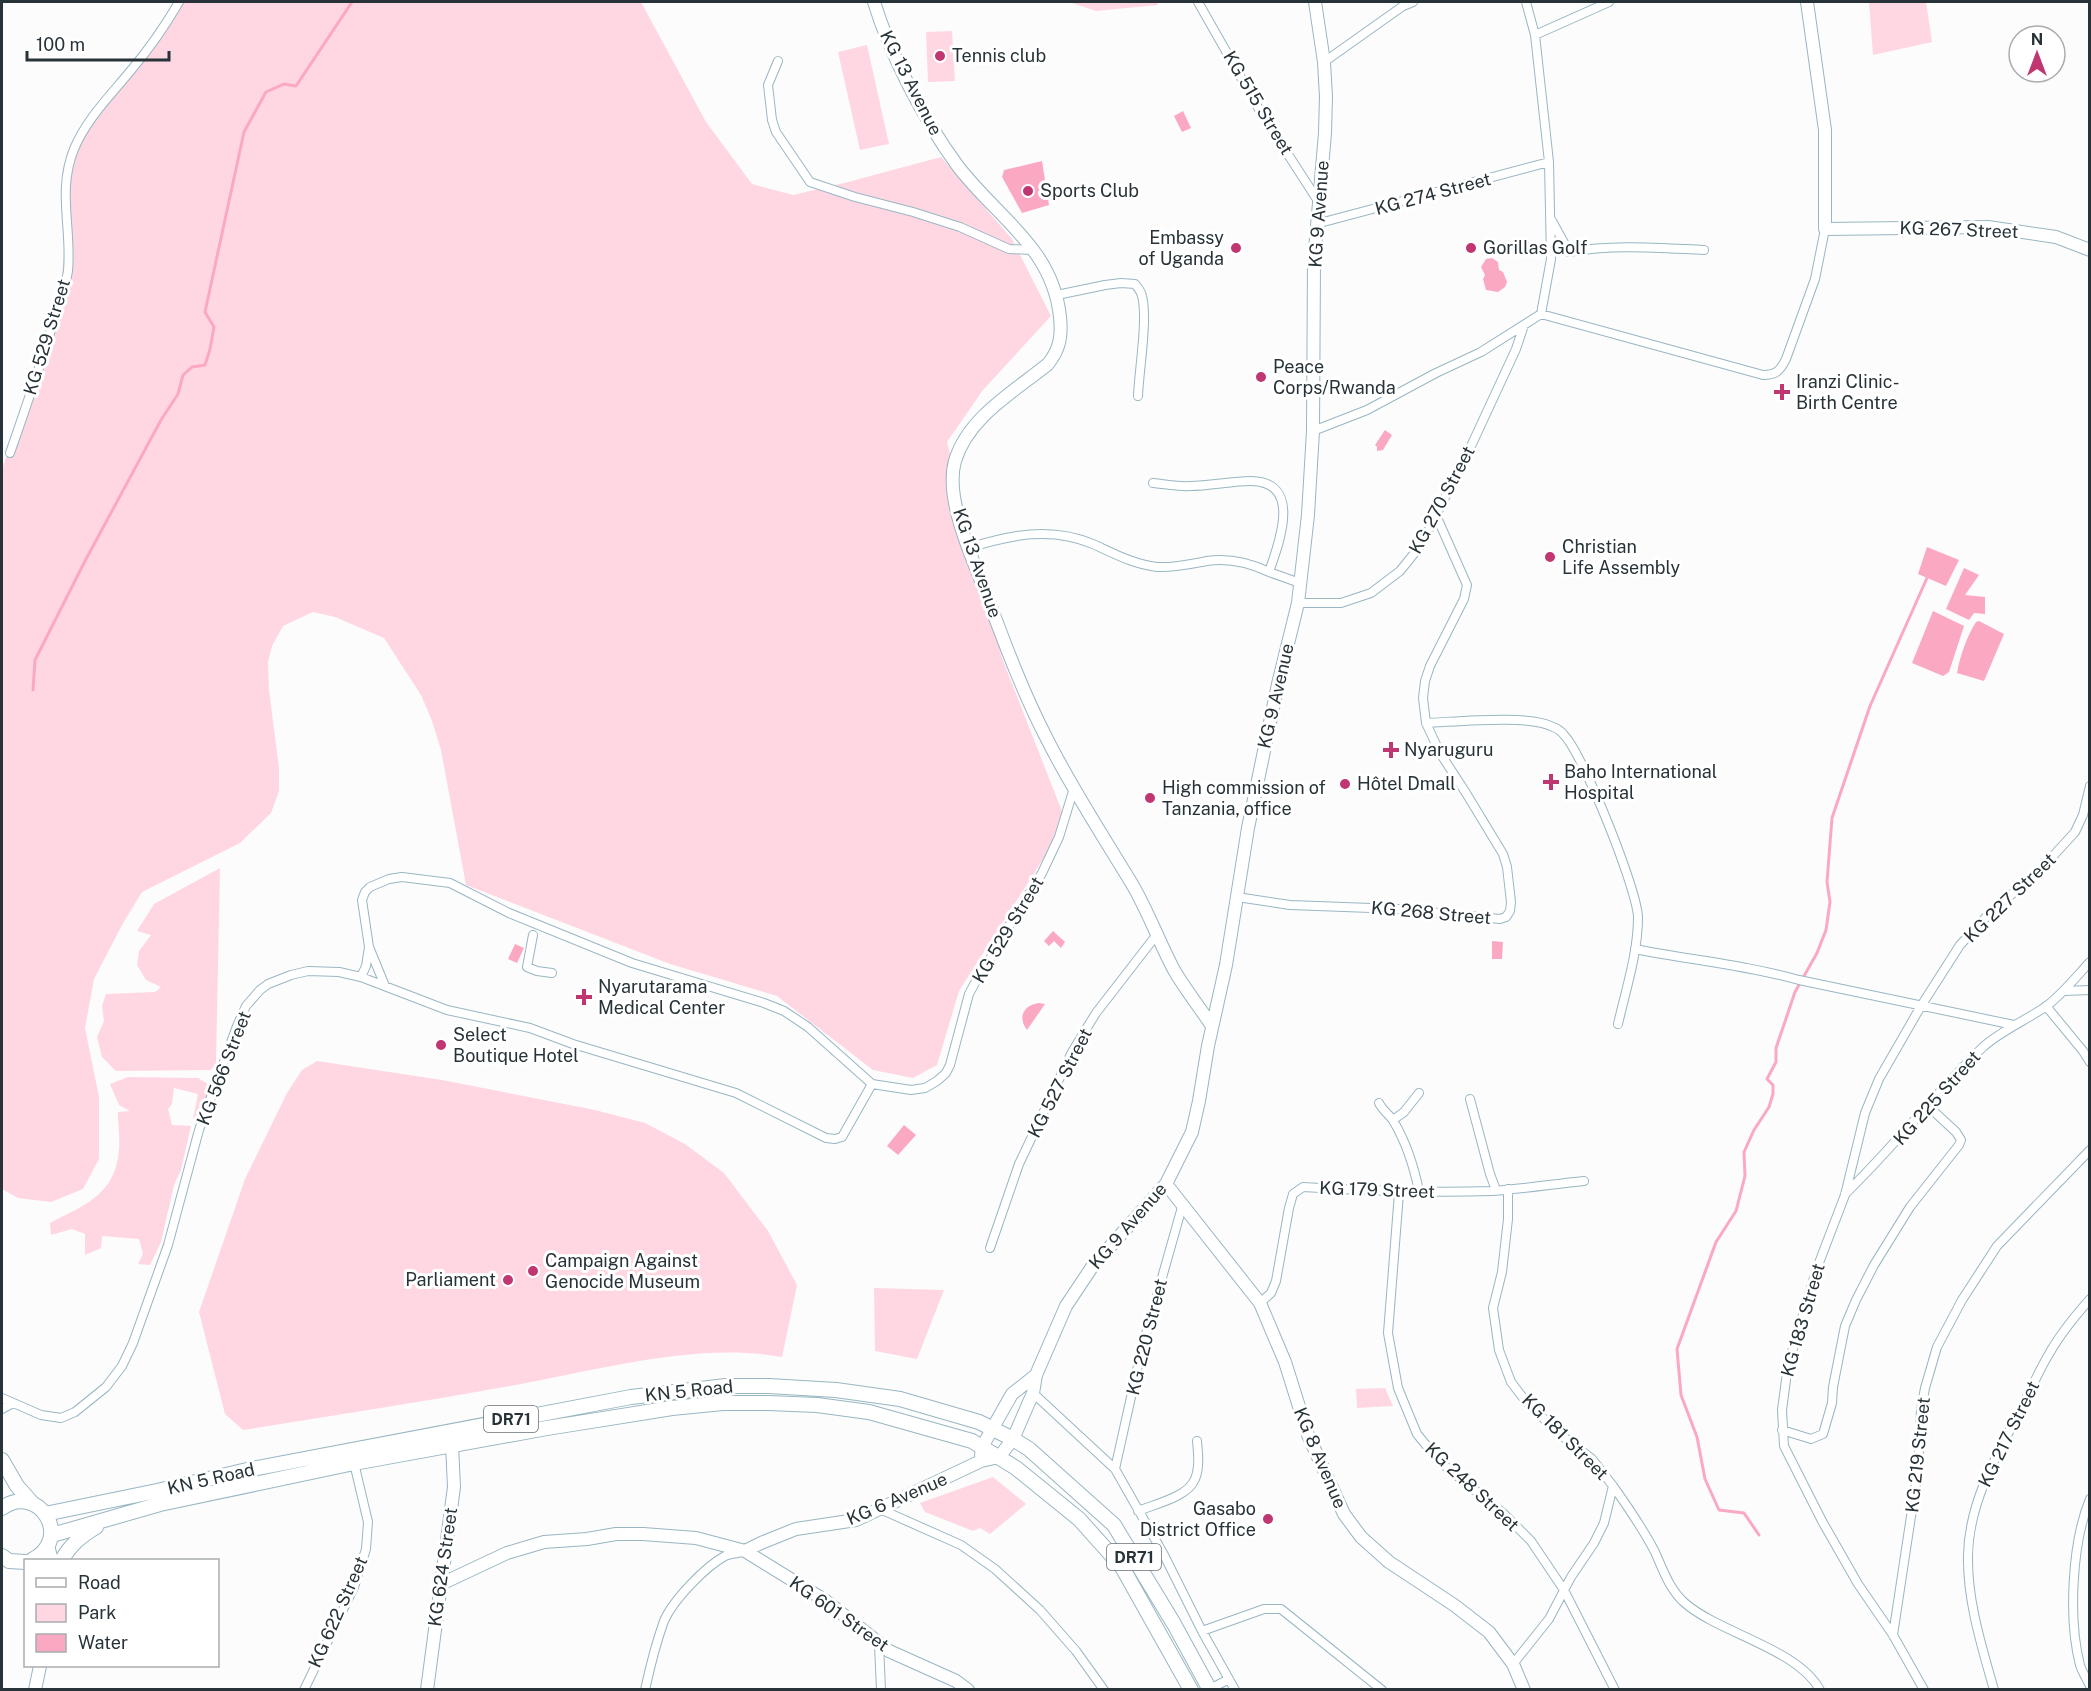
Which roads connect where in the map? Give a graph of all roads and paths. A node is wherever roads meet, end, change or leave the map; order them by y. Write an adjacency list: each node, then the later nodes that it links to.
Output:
1 (178, 2): 25 (street, KG 529 Street)
2 (874, 2): 17 (main road, KG 13 Avenue)
3 (1198, 2): 13 (street, KG 515 Street)
4 (1315, 2): 11 (main road, KG 9 Avenue)
5 (1413, 2): 11 (street)
6 (1526, 2): 9 (street)
7 (1609, 2): 9 (street)
8 (1807, 2): 16 (main road)
9 (1535, 35): 12 (street)
10 (778, 61): 17 (street)
11 (1324, 62): 13 (main road, KG 9 Avenue)
12 (1549, 162): 14 (street); 15 (street, KG 274 Street)
13 (1320, 204): 15 (main road, KG 9 Avenue)
14 (1550, 217): 18 (street); 21 (street)
15 (1317, 224): 24 (main road, KG 9 Avenue)
16 (1825, 229): 19 (main road, KG 267 Street); 21 (street)
17 (1033, 250): 20 (main road, KG 13 Avenue)
18 (1704, 250)
19 (2090, 250)
20 (1057, 295): 23 (street); 28 (main road, KG 13 Avenue)
21 (1541, 314): 22 (street)
22 (1524, 325): 24 (street); 27 (street, KG 270 Street)
23 (1138, 396)
24 (1313, 431): 30 (main road, KG 9 Avenue)
25 (10, 453)
26 (1152, 483): 29 (street)
27 (1436, 513): 31 (street, KG 270 Street); 32 (street, KG 268 Street)
28 (969, 548): 29 (street); 34 (main road, KG 13 Avenue)
29 (1269, 572): 30 (street)
30 (1300, 583): 31 (main road, KG 9 Avenue)
31 (1298, 603): 35 (main road, KG 9 Avenue)
32 (1426, 723): 35 (street, KG 268 Street); 39 (street)
33 (2090, 786): 46 (street, KG 227 Street)
34 (1074, 788): 36 (main road, KG 13 Avenue); 52 (street, KG 529 Street)
35 (1237, 897): 50 (main road, KG 9 Avenue)
36 (1158, 933): 50 (main road, KG 13 Avenue); 67 (street, KG 527 Street)
37 (533, 935): 41 (street)
38 (369, 947): 42 (street); 43 (street); 52 (street)
39 (1635, 949): 46 (street); 48 (street)
40 (2090, 962): 45 (street, KG 225 Street)
41 (552, 973)
42 (361, 977): 43 (street, KG 566 Street); 73 (street, KG 566 Street)
43 (385, 986): 52 (street, KG 566 Street)
44 (2090, 990): 45 (street)
45 (2064, 991): 47 (street, KG 225 Street)
46 (1921, 1006): 49 (street); 65 (street, KG 183 Street)
47 (2046, 1006): 49 (street, KG 225 Street); 51 (street)
48 (1618, 1024)
49 (2014, 1025): 56 (street, KG 225 Street)
50 (1212, 1026): 60 (main road, KG 9 Avenue)
51 (2090, 1062)
52 (872, 1084)
53 (1419, 1093): 57 (street)
54 (1470, 1099): 62 (street)
55 (1379, 1103): 57 (street)
56 (1928, 1106): 65 (street, KG 225 Street); 76 (street)
57 (1393, 1120): 63 (street)
58 (2090, 1150): 104 (street, KG 219 Street)
59 (1584, 1181): 61 (street, KG 179 Street)
60 (1166, 1185): 66 (main road, KG 8 Avenue); 70 (main road, KG 9 Avenue)
61 (1508, 1189): 62 (street, KG 179 Street); 86 (street, KG 181 Street)
62 (1496, 1190): 63 (street, KG 179 Street)
63 (1419, 1191): 64 (street, KG 179 Street)
64 (1399, 1193): 69 (street, KG 179 Street); 102 (street, KG 248 Street)
65 (1845, 1195): 76 (street, KG 183 Street)
66 (1182, 1207): 69 (main road, KG 8 Avenue); 85 (street, KG 220 Street)
67 (990, 1248)
68 (2090, 1299): 125 (street, KG 217 Street)
69 (1260, 1303): 106 (main road, KG 8 Avenue)
70 (1036, 1375): 71 (main road, KG 9 Avenue); 75 (main road, KG 9 Avenue)
71 (1033, 1394): 77 (main road, KG 9 Avenue); 85 (street)
72 (2, 1398): 73 (street, KG 566 Street)
73 (13, 1403): 74 (street)
74 (2, 1409)
75 (993, 1429): 77 (main road, KN 5 Road / DR71); 80 (main road, KG 9 Avenue); 92 (main road, KN 5 Road / DR71)
76 (1782, 1430): 104 (street, KG 183 Street)
77 (1012, 1438): 81 (main road, KG 9 Avenue); 118 (main road, KN 5 Road / DR71)
78 (1197, 1441): 91 (street)
79 (452, 1445): 80 (main road, KN 5 Road / DR71); 84 (main road, KN 5 Road / DR71); 101 (main road, KG 624 Street)
80 (982, 1446): 81 (main road, KN 5 Road / DR71); 83 (main road)
81 (999, 1457): 83 (main road, KG 6 Avenue); 117 (main road, KN 5 Road / DR71)
82 (2, 1460): 88 (main road)
83 (981, 1461): 90 (main road, KG 6 Avenue)
84 (354, 1463): 93 (main road, KN 5 Road / DR71); 111 (street, KG 622 Street)
85 (1115, 1469): 91 (street)
86 (1613, 1486): 102 (street, KG 181 Street); 123 (street)
87 (2090, 1499): 109 (street)
88 (33, 1504): 89 (main road); 92 (main road)
89 (2, 1508)
90 (880, 1509): 95 (main road, KG 6 Avenue); 116 (street)
91 (1138, 1511): 103 (street)
92 (45, 1514): 94 (main road)
93 (109, 1518): 94 (main road, KN 5 Road / DR71); 99 (main road)
94 (50, 1541): 97 (main road, DR71); 98 (main road)
95 (745, 1551): 101 (main road, KG 601 Street); 105 (main road, KG 601 Street); 113 (street, KG 6 Avenue)
96 (2, 1556): 100 (main road)
97 (34, 1559)
98 (52, 1559)
99 (63, 1559)
100 (24, 1562)
101 (441, 1584): 112 (main road, KG 624 Street)
102 (1564, 1590): 106 (street, KG 181 Street); 122 (street, KG 248 Street)
103 (1202, 1631): 108 (street); 120 (street)
104 (1893, 1635): 124 (street, KG 183 Street)
105 (879, 1644): 114 (street); 115 (main road, KG 601 Street)
106 (1514, 1664): 121 (main road, KG 8 Avenue)
107 (40, 1667): 110 (main road)
108 (1229, 1679): 118 (street); 119 (street)
109 (2090, 1686)
110 (35, 1689)
111 (304, 1689)
112 (427, 1689)
113 (645, 1689)
114 (879, 1689)
115 (968, 1689)
116 (1104, 1689)
117 (1191, 1689)
118 (1210, 1689)
119 (1234, 1689)
120 (1382, 1689)
121 (1524, 1689)
122 (1615, 1689)
123 (1820, 1689)
124 (1924, 1689)
125 (1994, 1689)

